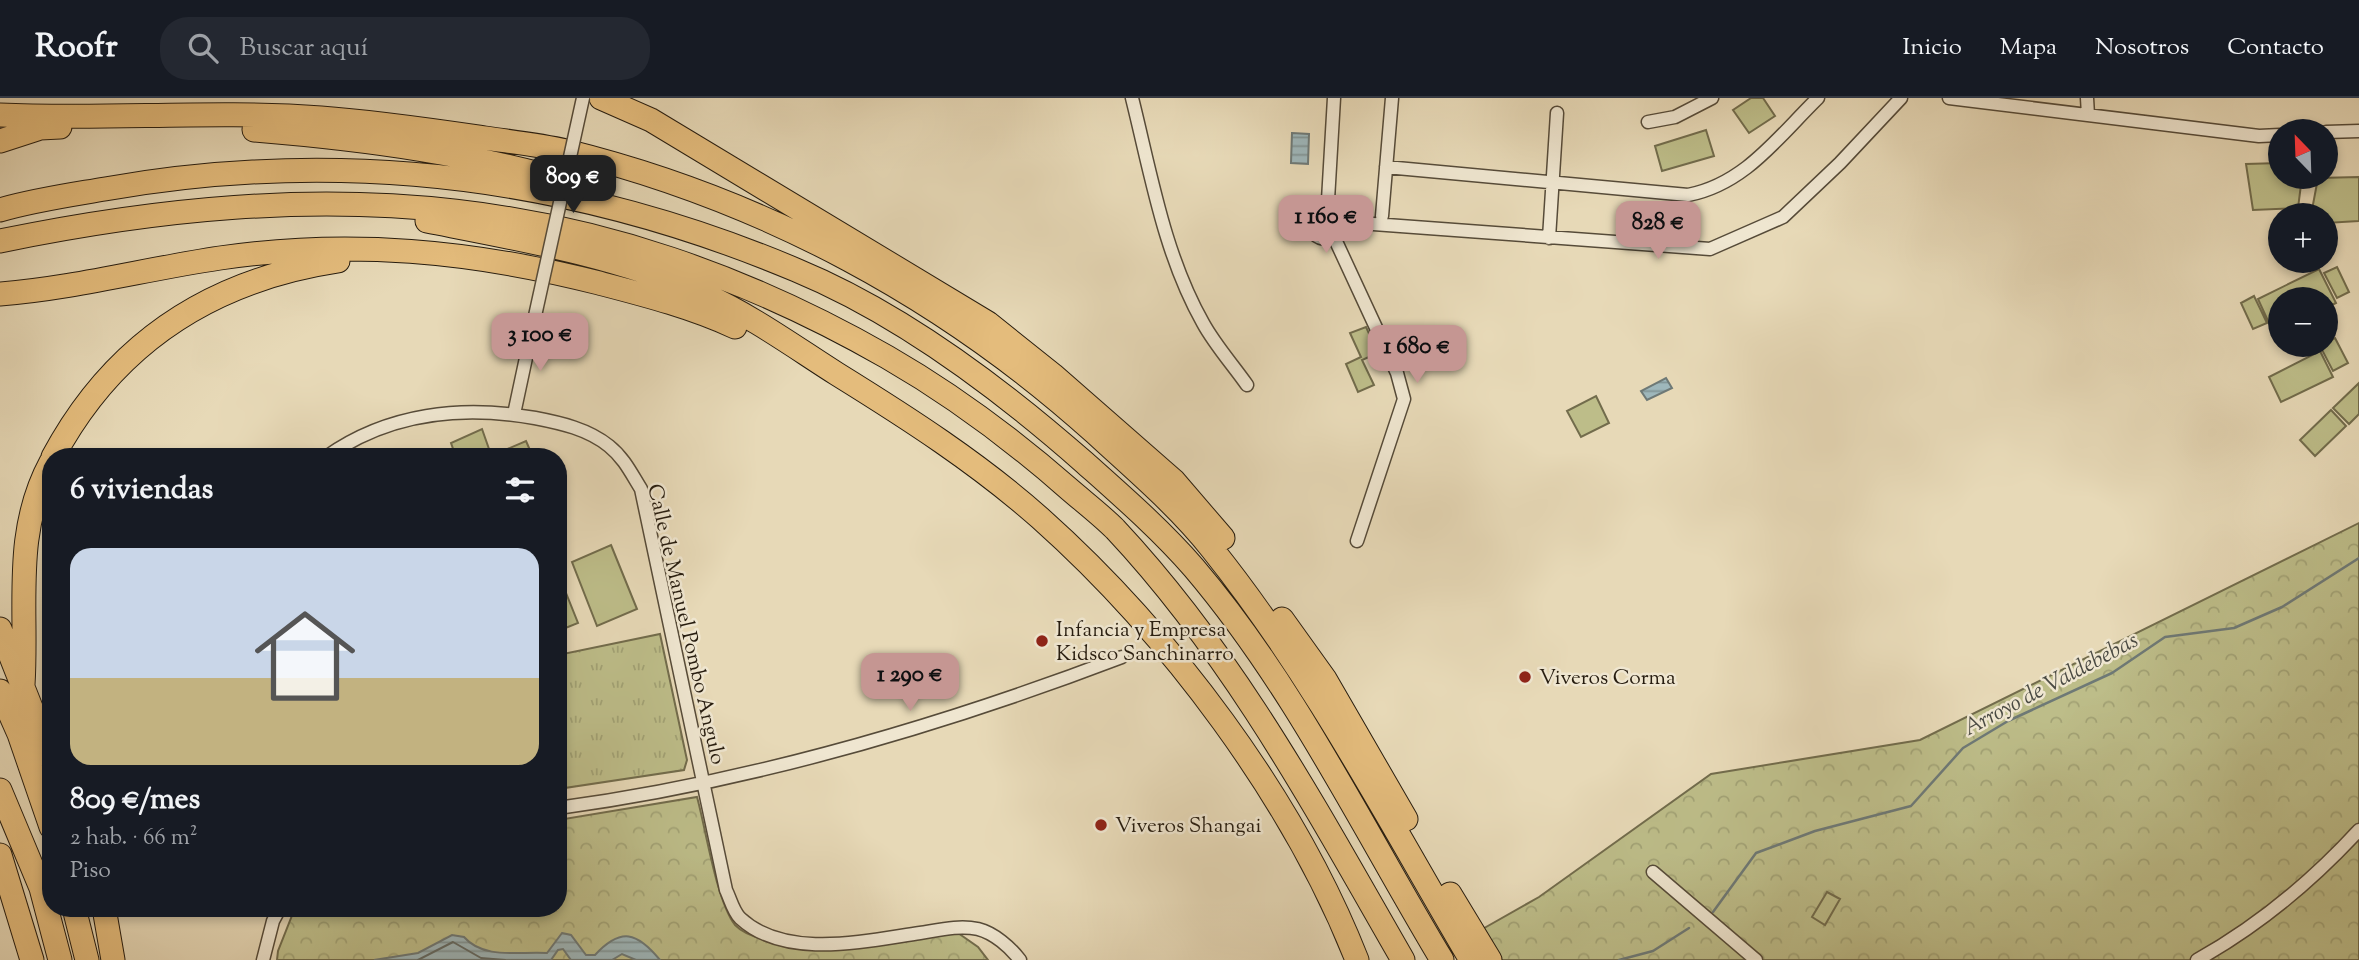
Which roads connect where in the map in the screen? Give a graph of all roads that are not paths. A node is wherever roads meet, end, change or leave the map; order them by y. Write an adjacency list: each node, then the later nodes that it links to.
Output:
1 (583, 98): 34 (street, bridge)
2 (601, 98): 70 (highway)
3 (1132, 98): 33 (street)
4 (1334, 98): 21 (street)
5 (1392, 98): 19 (street)
6 (1712, 98): 14 (street)
7 (1818, 98): 20 (street)
8 (1901, 98): 28 (street)
9 (1949, 98): 13 (street)
10 (2087, 98): 13 (street)
11 (1558, 113): 20 (street)
12 (0, 115): 69 (highway)
13 (2088, 115): 17 (street)
14 (1648, 121)
15 (2359, 131): 16 (street)
16 (2338, 132)
17 (2268, 136)
18 (0, 141): 25 (highway)
19 (1386, 167): 20 (street); 24 (street)
20 (1554, 182): 28 (street)
21 (1328, 200): 26 (street); 27 (street)
22 (229, 207): 29 (highway); 32 (highway); 67 (highway)
23 (0, 210): 25 (highway)
24 (1382, 216)
25 (661, 219): 68 (highway)
26 (1346, 222): 27 (street); 28 (street)
27 (1334, 237): 38 (street)
28 (1549, 238)
29 (0, 241)
30 (471, 257): 31 (highway); 32 (highway); 35 (highway)
31 (0, 294)
32 (836, 373): 58 (highway)
33 (1247, 385)
34 (514, 415): 36 (street, Calle de Manuel Pombo Angulo); 44 (street, Calle de Manuel Pombo Angulo)
35 (58, 448)
36 (342, 448)
37 (42, 486): 41 (highway)
38 (1357, 541)
39 (0, 629): 41 (highway)
40 (1122, 657): 44 (street)
41 (23, 685): 43 (highway)
42 (0, 691): 46 (highway)
43 (42, 735)
44 (703, 782): 47 (street); 64 (street, Calle de Manuel Pombo Angulo)
45 (0, 790): 52 (highway)
46 (42, 801)
47 (567, 806)
48 (2359, 830): 72 (street)
49 (0, 855): 53 (highway)
50 (1653, 872): 71 (street)
51 (0, 875): 53 (highway)
52 (42, 892)
53 (15, 901): 59 (highway)
54 (49, 917): 60 (highway)
55 (76, 917): 61 (highway)
56 (106, 917): 62 (highway)
57 (275, 917): 63 (street)
58 (1346, 932): 65 (highway); 66 (highway)
59 (32, 960)
60 (60, 960)
61 (87, 960)
62 (113, 960)
63 (263, 960)
64 (1020, 960)
65 (1357, 960)
66 (1363, 960)
67 (1403, 960)
68 (1442, 960)
69 (1471, 960)
70 (1490, 960)
71 (1756, 960)
72 (2197, 960)

